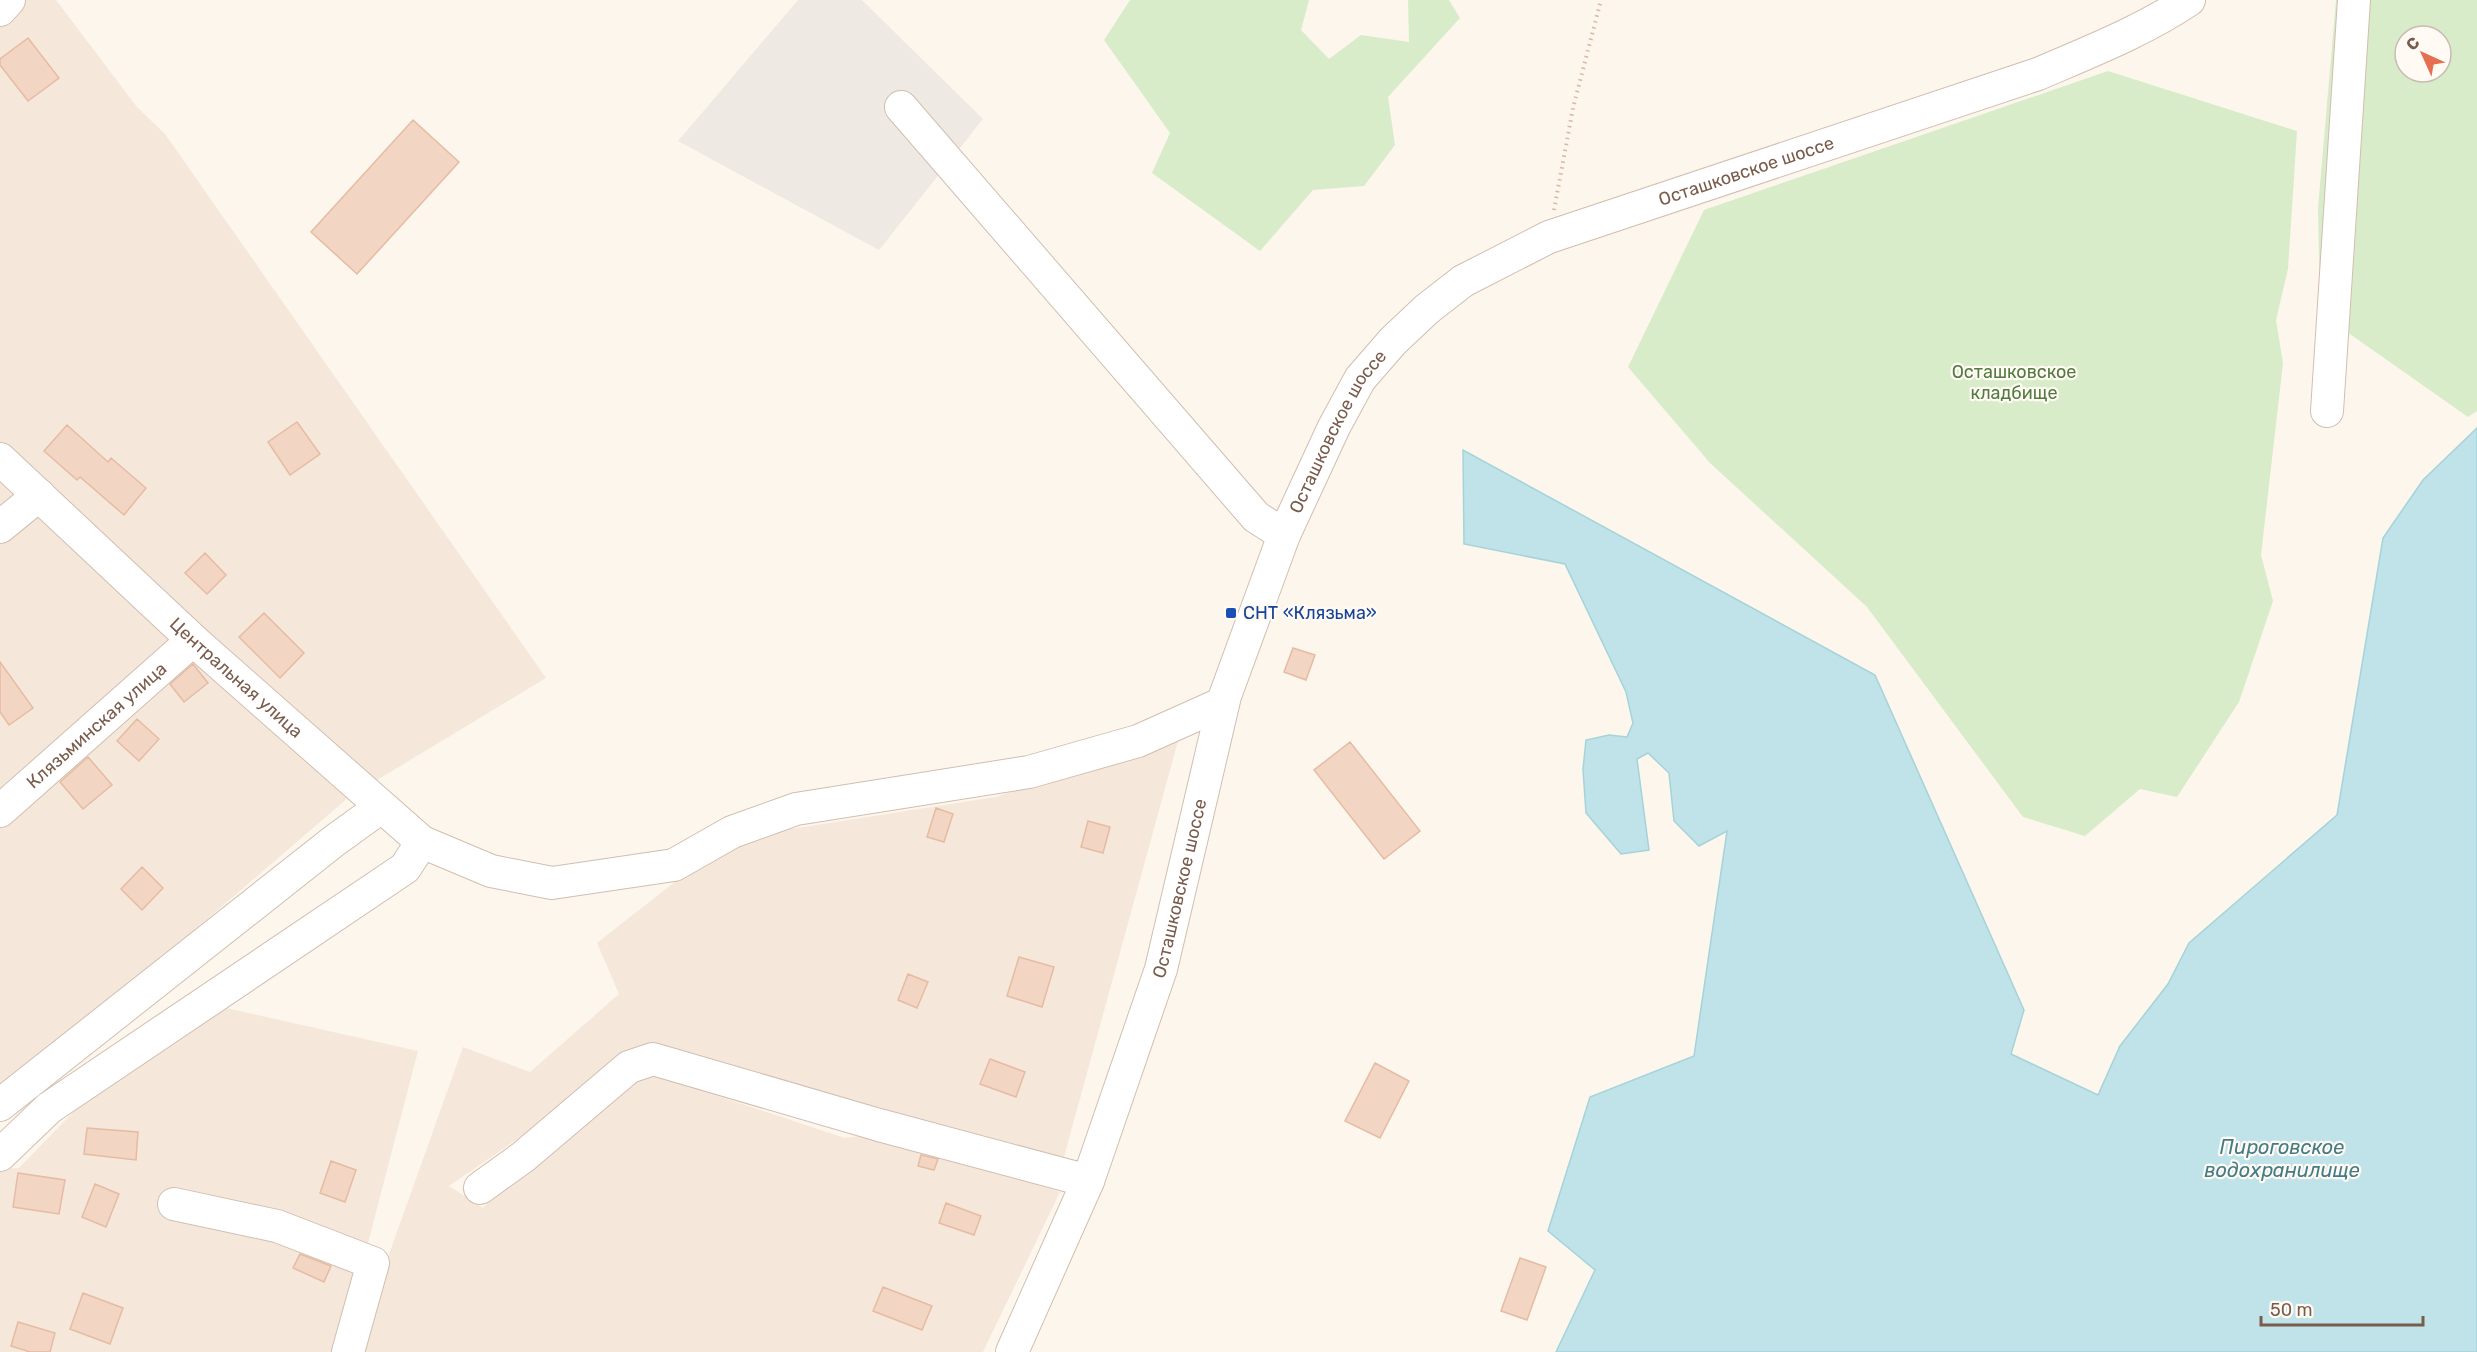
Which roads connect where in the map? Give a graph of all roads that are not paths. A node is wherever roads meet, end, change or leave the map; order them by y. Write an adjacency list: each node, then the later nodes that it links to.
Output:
1 (9, 0): 4 (street)
2 (2189, 0): 10 (street, Осташковское шоссе)
3 (2354, 0): 6 (street)
4 (0, 10)
5 (901, 107): 10 (street)
6 (2327, 411)
7 (0, 459): 8 (street, Центральная улица)
8 (39, 495): 9 (street); 11 (street, Центральная улица)
9 (0, 526)
10 (1284, 535): 12 (street, Осташковское шоссе)
11 (193, 640): 13 (street, Центральная улица); 14 (street, Клязьминская улица)
12 (1223, 704): 15 (street, Центральная улица); 18 (street, Осташковское шоссе)
13 (381, 807): 15 (street, Центральная улица); 16 (street)
14 (0, 811)
15 (422, 842): 17 (street)
16 (0, 1105)
17 (0, 1155)
18 (1088, 1181): 19 (street); 22 (street, Осташковское шоссе)
19 (480, 1188)
20 (174, 1204): 21 (street)
21 (348, 1352)
22 (1012, 1352)

